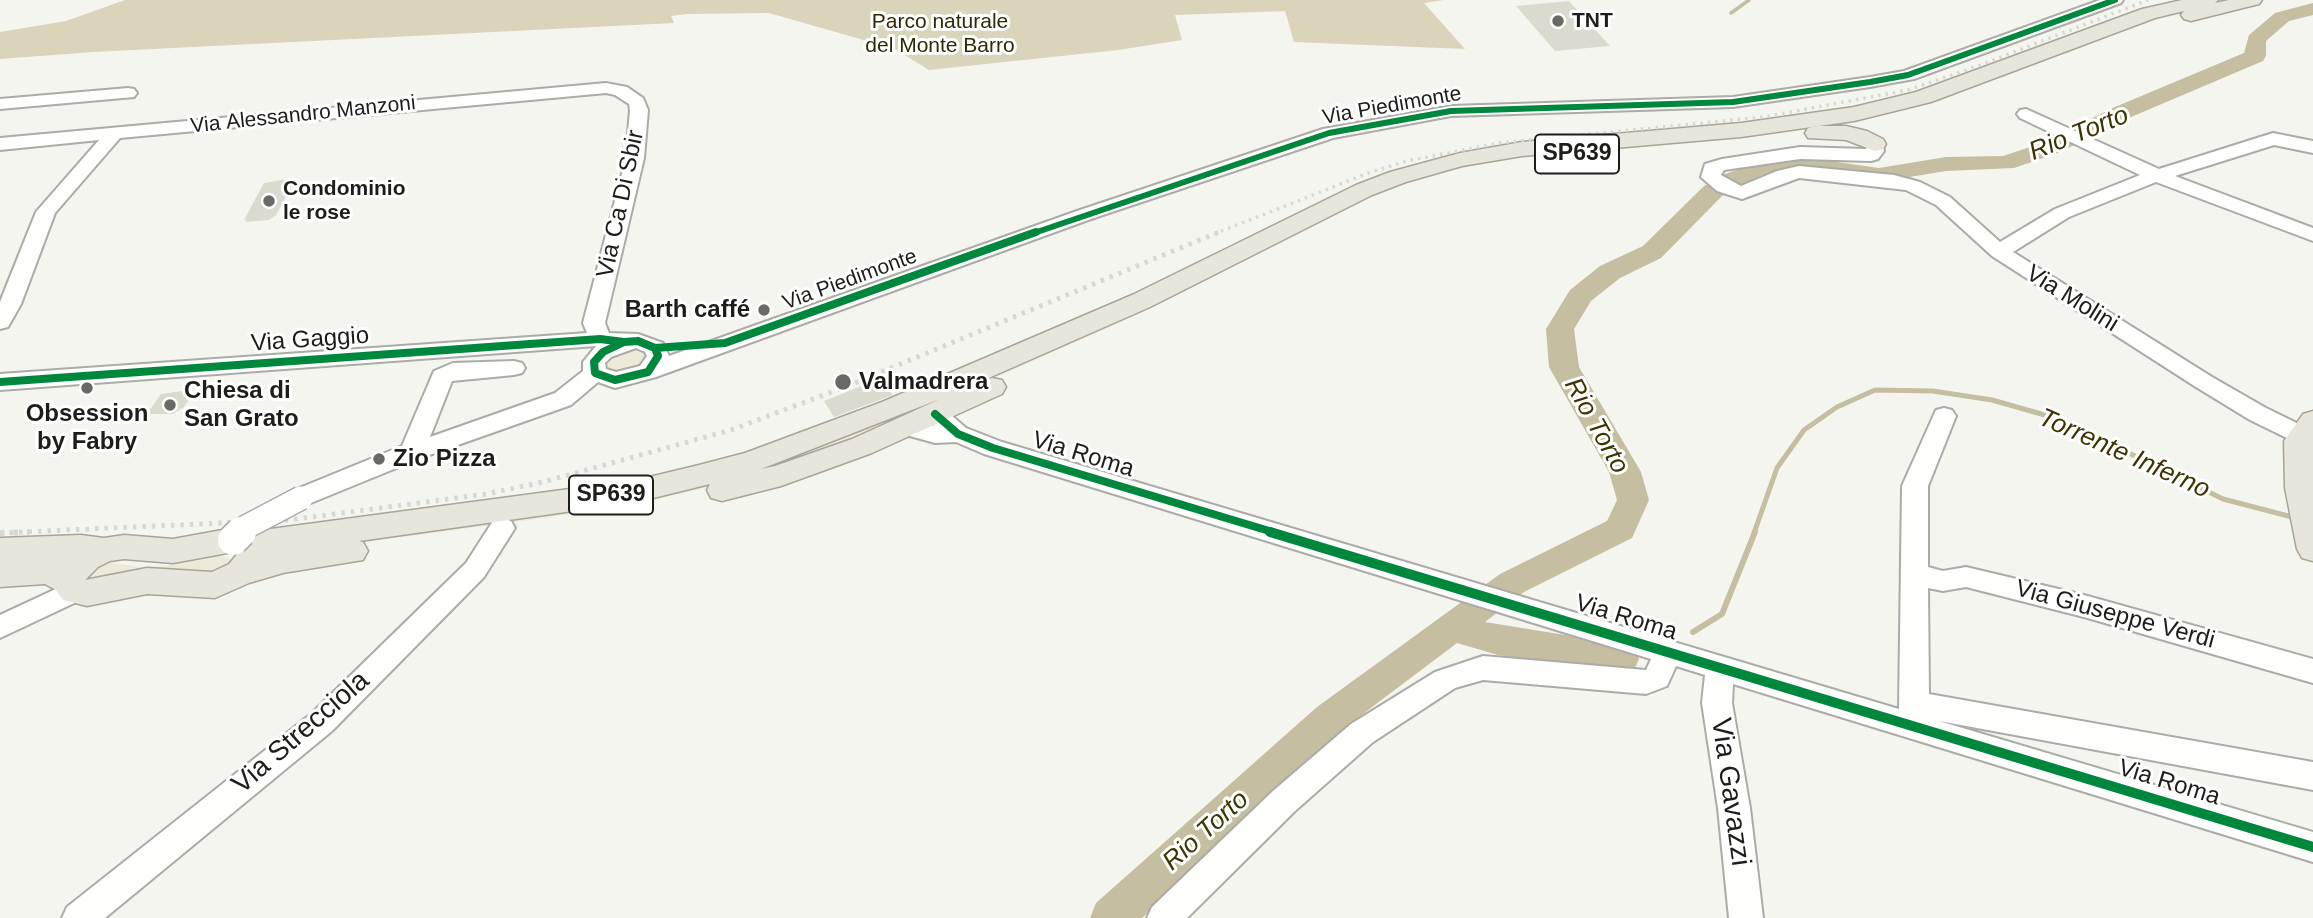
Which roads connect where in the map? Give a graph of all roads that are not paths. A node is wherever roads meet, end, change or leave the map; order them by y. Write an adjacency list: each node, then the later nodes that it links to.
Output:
1 (2113, 0): 17 (street, Via Piedimonte)
2 (2208, 0): 23 (main road, SP639)
3 (2252, 0): 6 (main road, SP639)
4 (606, 88): 8 (street, Via Alessandro Manzoni); 19 (street, Via Ca Di Sbir)
5 (0, 104): 8 (street)
6 (1912, 112): 9 (main road, SP639); 11 (main road)
7 (2026, 114): 13 (street)
8 (114, 134): 10 (street, Via Alessandro Manzoni); 16 (street)
9 (1794, 134): 11 (main road); 23 (main road, SP639)
10 (0, 144)
11 (1874, 145): 15 (street)
12 (2313, 147): 13 (street, Via Molini)
13 (2160, 177): 14 (street); 15 (street, Via Molini)
14 (2313, 234)
15 (1999, 252): 26 (street, Via Molini)
16 (0, 322)
17 (725, 343): 18 (street, Via Piedimonte); 21 (street, Via Piedimonte)
18 (655, 348): 19 (street, Via Piedimonte); 21 (street)
19 (598, 356): 21 (street, Via Piedimonte); 22 (street, Via Gaggio); 28 (street)
20 (514, 368): 28 (street)
21 (648, 372)
22 (0, 382)
23 (927, 405): 25 (main road, SP639); 27 (street, Via Roma); 33 (main road, SP639)
24 (1944, 416): 35 (street)
25 (907, 427): 27 (street, Via Roma); 29 (main road, SP639)
26 (2307, 428): 30 (main road)
27 (958, 434): 38 (street, Via Roma)
28 (412, 452): 33 (street, bridge)
29 (502, 528): 33 (main road, SP639); 44 (street, Via Strecciola)
30 (2312, 543)
31 (0, 550): 32 (main road, SP639)
32 (104, 550): 33 (main road, SP639); 36 (main road)
33 (240, 552): 36 (main road, SP639)
34 (0, 574): 36 (main road, SP639)
35 (1915, 574): 40 (street, Via Giuseppe Verdi); 41 (street)
36 (71, 586): 37 (street)
37 (0, 627)
38 (1668, 651): 39 (street, Via Roma); 45 (street)
39 (1720, 667): 41 (street, Via Roma); 46 (street, Via Gavazzi)
40 (2313, 671)
41 (1914, 715): 42 (street); 43 (street, Via Roma)
42 (2313, 776)
43 (2313, 847)
44 (79, 918)
45 (1164, 918)
46 (1746, 918)

